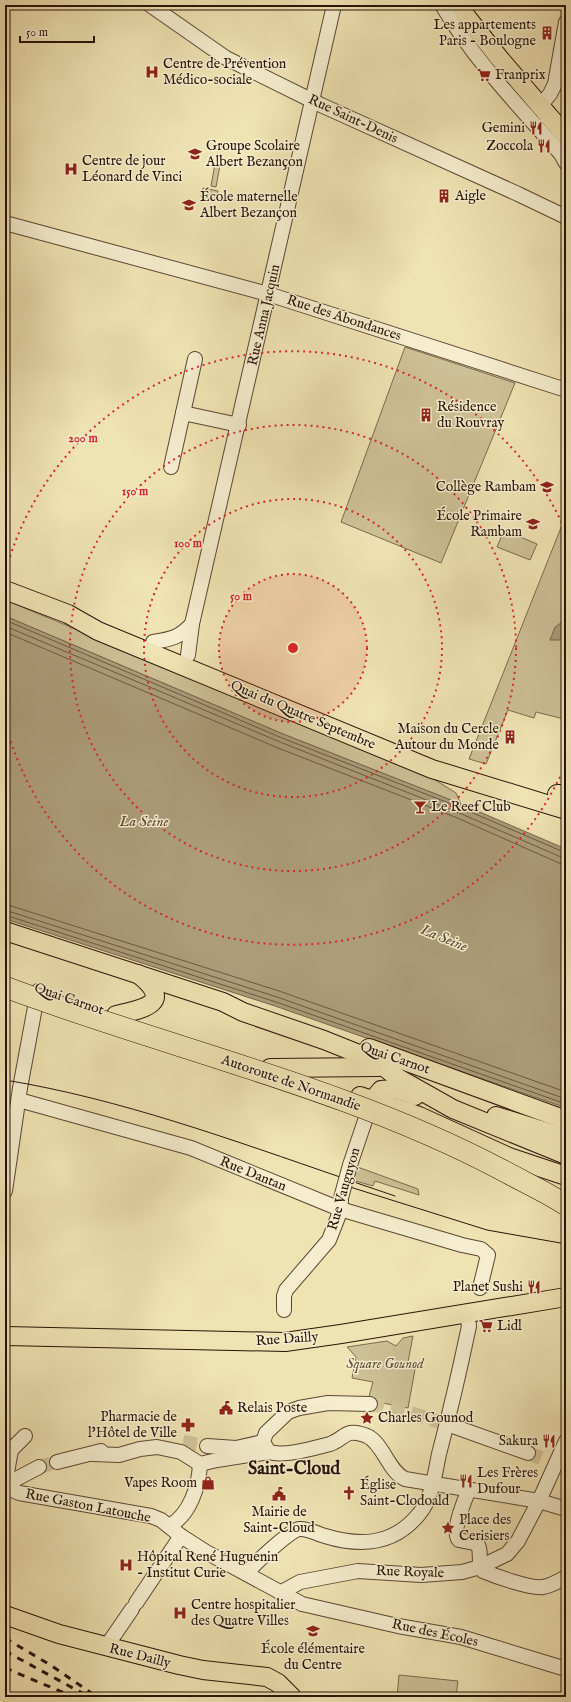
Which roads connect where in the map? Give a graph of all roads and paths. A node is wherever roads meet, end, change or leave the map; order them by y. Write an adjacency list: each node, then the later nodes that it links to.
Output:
1 (150, 5): 6 (street, Rue Saint-Denis)
2 (334, 5): 6 (street, Rue Anna Jacquin)
3 (442, 5): 9 (street)
4 (460, 5): 7 (main road)
5 (566, 22): 7 (street)
6 (312, 101): 10 (street, Rue Saint-Denis); 12 (street, Rue Anna Jacquin)
7 (540, 106): 8 (main road)
8 (566, 136)
9 (566, 163)
10 (566, 218)
11 (5, 223): 12 (street, Rue des Abondances)
12 (268, 294): 14 (street, Rue des Abondances); 16 (street, Rue Anna Jacquin)
13 (195, 360): 15 (street)
14 (566, 390)
15 (183, 413): 16 (street); 17 (street)
16 (239, 425): 20 (street, Rue Anna Jacquin)
17 (171, 467)
18 (5, 590): 19 (main road, Quai du Quatre Septembre)
19 (68, 614): 21 (main road, Quai du Quatre Septembre); 23 (main road, Quai du Quatre Septembre)
20 (192, 624): 21 (street); 22 (street, Rue Anna Jacquin)
21 (153, 642): 22 (main road, Quai du Quatre Septembre)
22 (188, 655): 23 (main road, Quai du Quatre Septembre)
23 (564, 801)
24 (5, 931): 25 (main road, Quai Carnot)
25 (31, 938): 26 (main road); 27 (main road, Quai Carnot)
26 (5, 941)
27 (137, 973): 31 (main road, Quai Carnot); 32 (main road)
28 (5, 977): 30 (main road, Quai Carnot); 47 (highway, Autoroute de Normandie)
29 (5, 987): 49 (highway, Autoroute de Normandie, bridge)
30 (39, 988): 32 (main road, Quai Carnot); 36 (street)
31 (223, 1002): 33 (main road, Quai Carnot); 40 (main road, Quai Carnot)
32 (116, 1015): 34 (main road, Quai Carnot)
33 (384, 1067): 34 (main road, Quai Carnot); 35 (main road, Quai Carnot); 41 (main road, Quai Carnot)
34 (270, 1068): 37 (main road, Quai Carnot)
35 (398, 1078): 38 (main road, Quai Carnot); 42 (main road, Quai Carnot)
36 (19, 1100): 46 (street); 48 (street, Rue Dantan)
37 (372, 1101): 38 (main road); 39 (main road, Quai Carnot); 48 (street, Rue Vauguyon, bridge)
38 (453, 1110): 43 (main road, Quai Carnot)
39 (419, 1116): 44 (main road, Quai Carnot); 45 (main road, Quai Carnot)
40 (566, 1120)
41 (566, 1131)
42 (566, 1138)
43 (566, 1155)
44 (566, 1165)
45 (566, 1176)
46 (5, 1191)
47 (566, 1193)
48 (341, 1203): 50 (street, Rue Dantan); 52 (street, Rue Vauguyon)
49 (566, 1205)
50 (480, 1288)
51 (566, 1297): 53 (main road, Rue Dailly)
52 (284, 1310)
53 (467, 1313): 54 (main road, Rue Dailly); 56 (street)
54 (5, 1336)
55 (370, 1404): 61 (street)
56 (447, 1424): 62 (street); 67 (street)
57 (25, 1436): 68 (street)
58 (566, 1440): 70 (street, Rue Royale)
59 (183, 1442): 63 (street)
60 (207, 1446): 61 (street)
61 (266, 1447): 65 (street); 67 (street)
62 (528, 1453)
63 (93, 1454): 64 (street); 65 (street)
64 (57, 1462)
65 (200, 1464): 72 (street)
66 (39, 1468): 68 (street)
67 (432, 1484): 69 (street); 75 (street)
68 (5, 1486): 72 (street, Rue Gaston Latouche)
69 (468, 1489): 70 (street); 74 (street)
70 (539, 1501): 71 (street); 74 (street, Rue Royale)
71 (566, 1509)
72 (169, 1526): 73 (street, Rue Gaston Latouche)
73 (181, 1536): 75 (street, Rue Gaston Latouche); 79 (street)
74 (480, 1567): 76 (street); 77 (street, Rue Royale)
75 (247, 1574): 77 (street, Rue des Écoles)
76 (566, 1577)
77 (280, 1593): 80 (street, Rue des Écoles)
78 (5, 1615): 79 (main road, Rue Dailly)
79 (106, 1647): 81 (main road, Rue Dailly)
80 (566, 1669)
81 (292, 1697)

